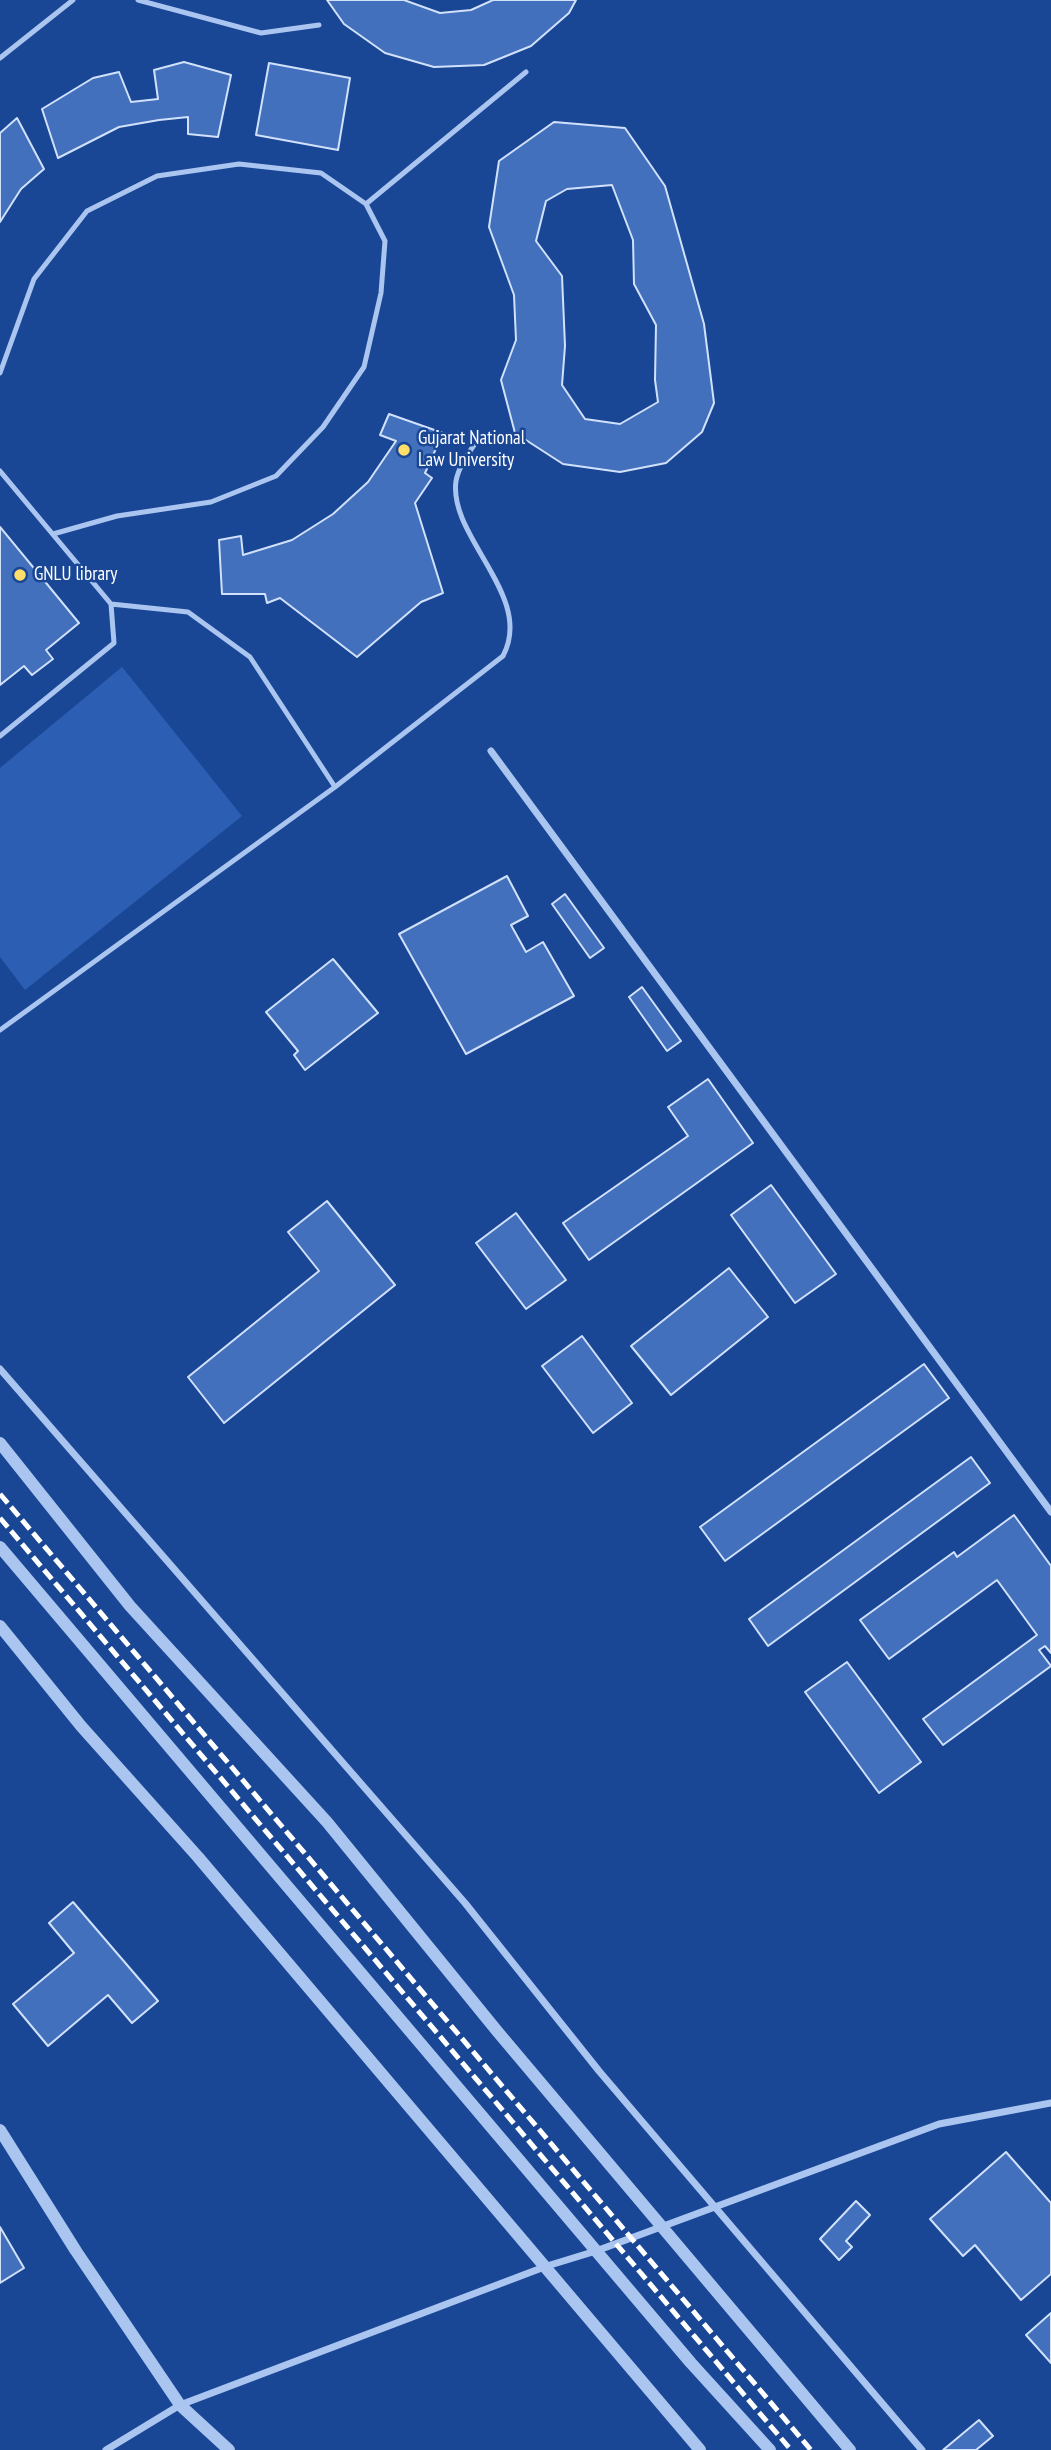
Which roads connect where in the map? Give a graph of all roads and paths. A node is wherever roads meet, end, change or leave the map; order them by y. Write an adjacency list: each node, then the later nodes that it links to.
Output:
1 (73, 0): 4 (lane)
2 (138, 0): 3 (lane)
3 (319, 25)
4 (0, 58)
5 (526, 72): 6 (lane)
6 (366, 204): 7 (lane); 10 (lane)
7 (0, 373)
8 (479, 438): 14 (lane)
9 (0, 471): 10 (lane)
10 (52, 534): 11 (lane)
11 (111, 604): 12 (lane); 14 (lane)
12 (0, 736)
13 (491, 751): 18 (street)
14 (335, 786): 15 (lane)
15 (0, 1030)
16 (0, 1370): 23 (street)
17 (0, 1443): 24 (street)
18 (1051, 1512)
19 (0, 1546): 25 (street)
20 (0, 1626): 26 (street)
21 (1051, 2103): 23 (street)
22 (0, 2130): 27 (street)
23 (715, 2205): 24 (street); 33 (street)
24 (660, 2227): 25 (street); 32 (street)
25 (596, 2251): 26 (street); 31 (street)
26 (547, 2266): 27 (street); 30 (street)
27 (180, 2405): 28 (street); 29 (street)
28 (106, 2450)
29 (229, 2450)
30 (700, 2450)
31 (770, 2450)
32 (850, 2450)
33 (922, 2450)

